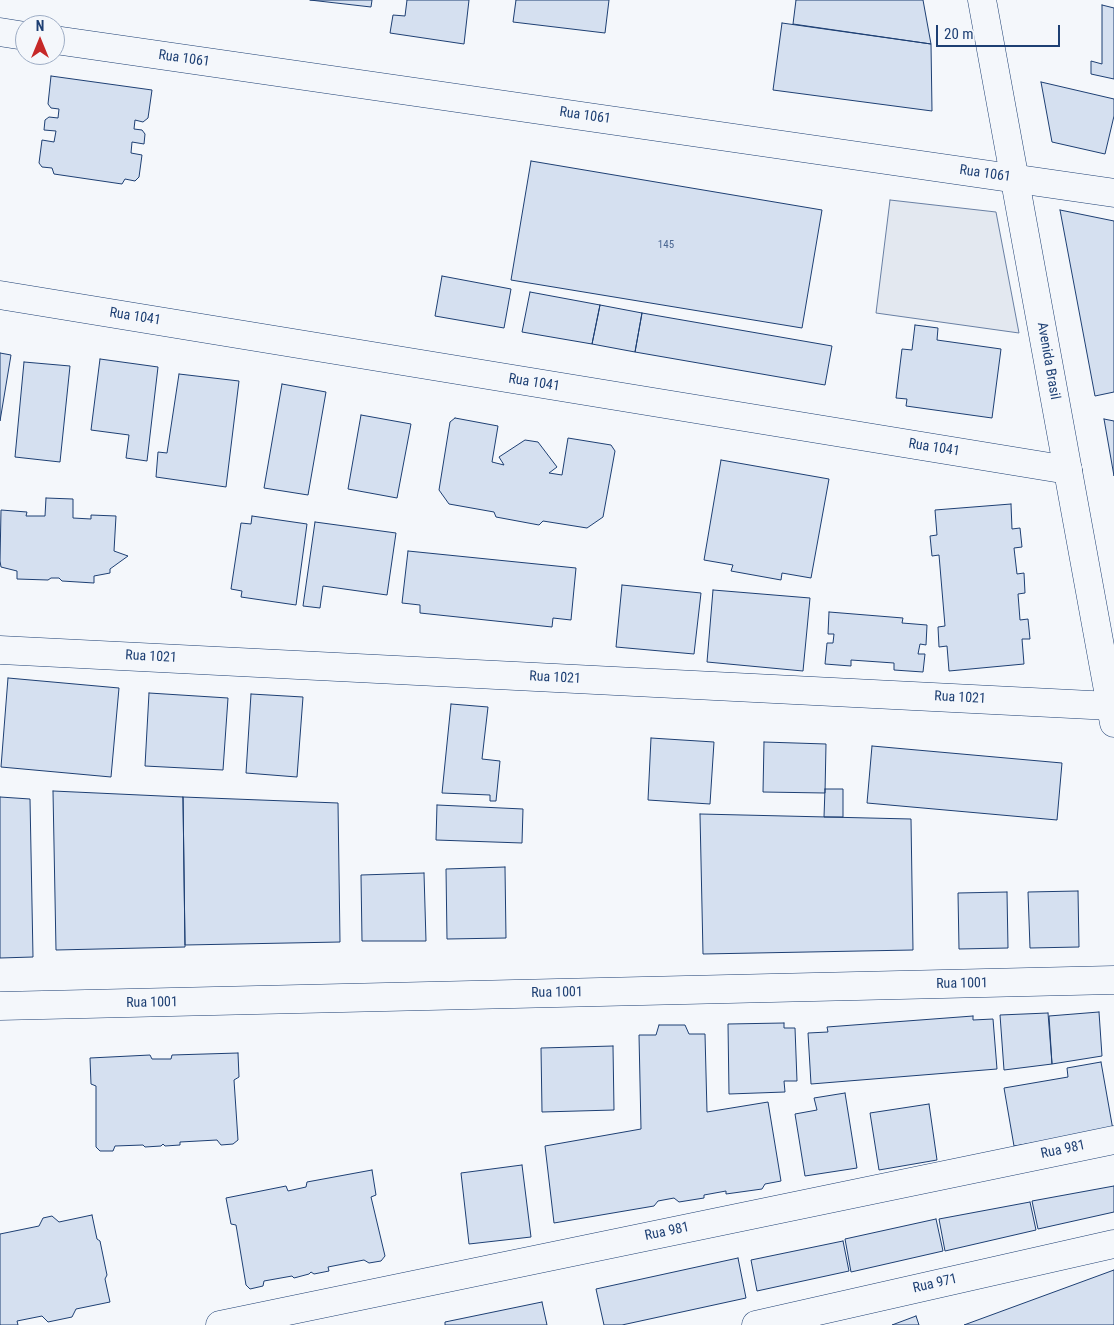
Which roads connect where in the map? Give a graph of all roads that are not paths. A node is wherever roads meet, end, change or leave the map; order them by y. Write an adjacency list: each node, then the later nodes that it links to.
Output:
1 (982, 0): 5 (street, Avenida Brasil)
2 (0, 32): 3 (street)
3 (15, 34)
4 (65, 41): 5 (street, Rua 1061)
5 (1015, 178): 6 (street, Rua 1061); 8 (street, Avenida Brasil)
6 (1114, 193)
7 (0, 294): 8 (street, Rua 1041)
8 (1068, 470): 10 (street, Avenida Brasil)
9 (0, 650): 10 (street, Rua 1021)
10 (1112, 714)
11 (1114, 980): 12 (street, Rua 1001)
12 (0, 1006)
13 (1114, 1140): 15 (street, Rua 981)
14 (1114, 1244): 16 (street, Rua 971)
15 (220, 1325)
16 (756, 1325)

